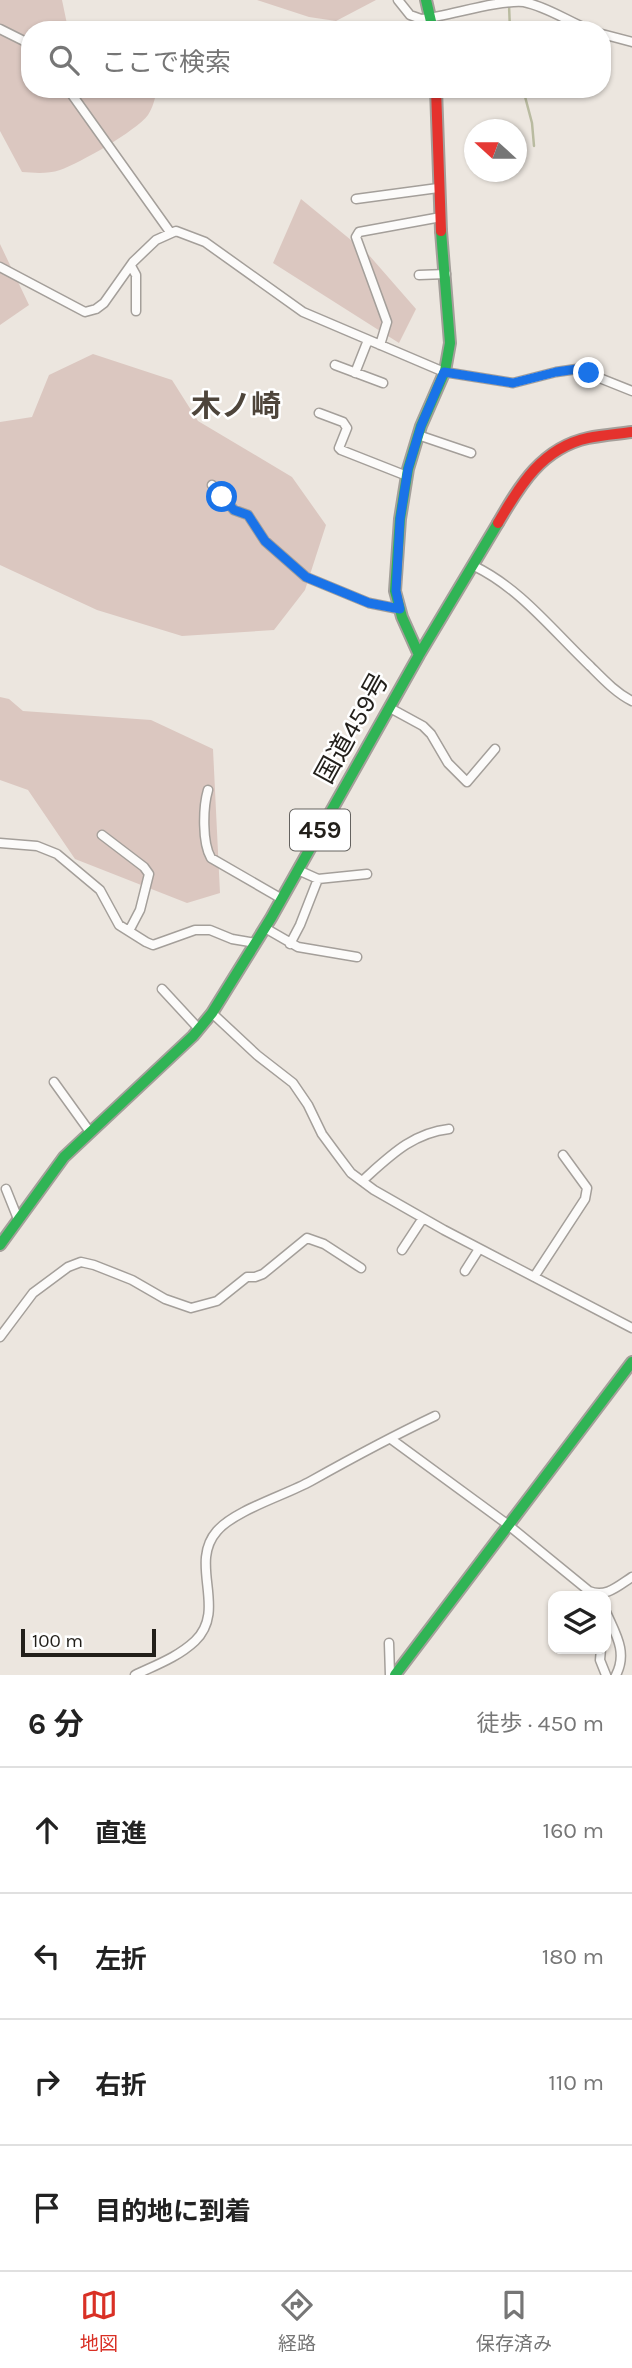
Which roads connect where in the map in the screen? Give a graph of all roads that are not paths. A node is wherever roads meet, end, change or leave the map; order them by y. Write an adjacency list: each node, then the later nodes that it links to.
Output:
1 (398, 0): 4 (street)
2 (426, 0): 5 (main road)
3 (515, 0): 6 (street); 7 (street)
4 (425, 21)
5 (431, 21)
6 (439, 21)
7 (572, 21)
8 (0, 29): 10 (street)
9 (611, 36): 11 (street)
10 (21, 40)
11 (632, 42)
12 (74, 98): 17 (street)
13 (436, 98): 14 (main road)
14 (438, 188): 15 (street); 16 (main road)
15 (356, 199)
16 (441, 217): 20 (main road); 24 (street)
17 (170, 232): 18 (street); 23 (street)
18 (131, 266): 19 (street); 22 (street)
19 (0, 267)
20 (446, 274): 21 (street); 26 (main road)
21 (419, 275)
22 (136, 311)
23 (368, 340): 24 (street); 27 (street)
24 (380, 345): 26 (street)
25 (335, 365): 27 (street)
26 (444, 372): 29 (street); 32 (main road)
27 (355, 373): 28 (street)
28 (383, 383)
29 (632, 391)
30 (319, 413): 34 (street)
31 (632, 432): 36 (main road, 国道459号 / 459)
32 (418, 436): 33 (street); 34 (main road)
33 (471, 453)
34 (407, 475): 37 (main road)
35 (212, 485): 37 (street)
36 (474, 566): 38 (main road, 国道459号 / 459); 39 (street)
37 (400, 609): 38 (main road)
38 (419, 655): 40 (main road, 国道459号 / 459)
39 (632, 701)
40 (390, 708): 41 (street); 45 (main road, 国道459号 / 459)
41 (495, 749)
42 (208, 790): 48 (street)
43 (102, 835): 50 (street)
44 (0, 843): 50 (street)
45 (298, 870): 47 (street); 48 (main road, 国道459号 / 459)
46 (367, 873): 47 (street)
47 (318, 878): 52 (street)
48 (282, 899): 49 (main road, 国道459号 / 459)
49 (265, 928): 51 (main road, 国道459号 / 459); 52 (street)
50 (129, 931): 51 (street)
51 (256, 943): 55 (main road, 国道459号 / 459)
52 (290, 944): 53 (street)
53 (357, 957)
54 (162, 989): 56 (street)
55 (212, 1013): 56 (main road, 国道459号 / 459); 61 (street)
56 (199, 1029): 59 (main road, 国道459号 / 459)
57 (54, 1082): 59 (street)
58 (449, 1129): 61 (street)
59 (90, 1132): 64 (main road, 国道459号 / 459)
60 (563, 1155): 70 (street)
61 (362, 1181): 63 (street)
62 (6, 1189): 64 (street)
63 (423, 1218): 66 (street); 67 (street)
64 (18, 1219): 65 (main road, 国道459号 / 459)
65 (0, 1245)
66 (479, 1249): 69 (street); 70 (street)
67 (402, 1250)
68 (361, 1268): 72 (street)
69 (465, 1270)
70 (534, 1277): 71 (street)
71 (632, 1328)
72 (0, 1337)
73 (632, 1362): 76 (main road)
74 (435, 1416): 75 (street)
75 (391, 1439): 76 (street); 83 (street)
76 (507, 1524): 78 (street); 84 (main road)
77 (632, 1577): 79 (street)
78 (592, 1591)
79 (605, 1591)
80 (611, 1624): 86 (street)
81 (389, 1643): 84 (street)
82 (601, 1654): 85 (street)
83 (135, 1675)
84 (392, 1675)
85 (606, 1675)
86 (616, 1675)

